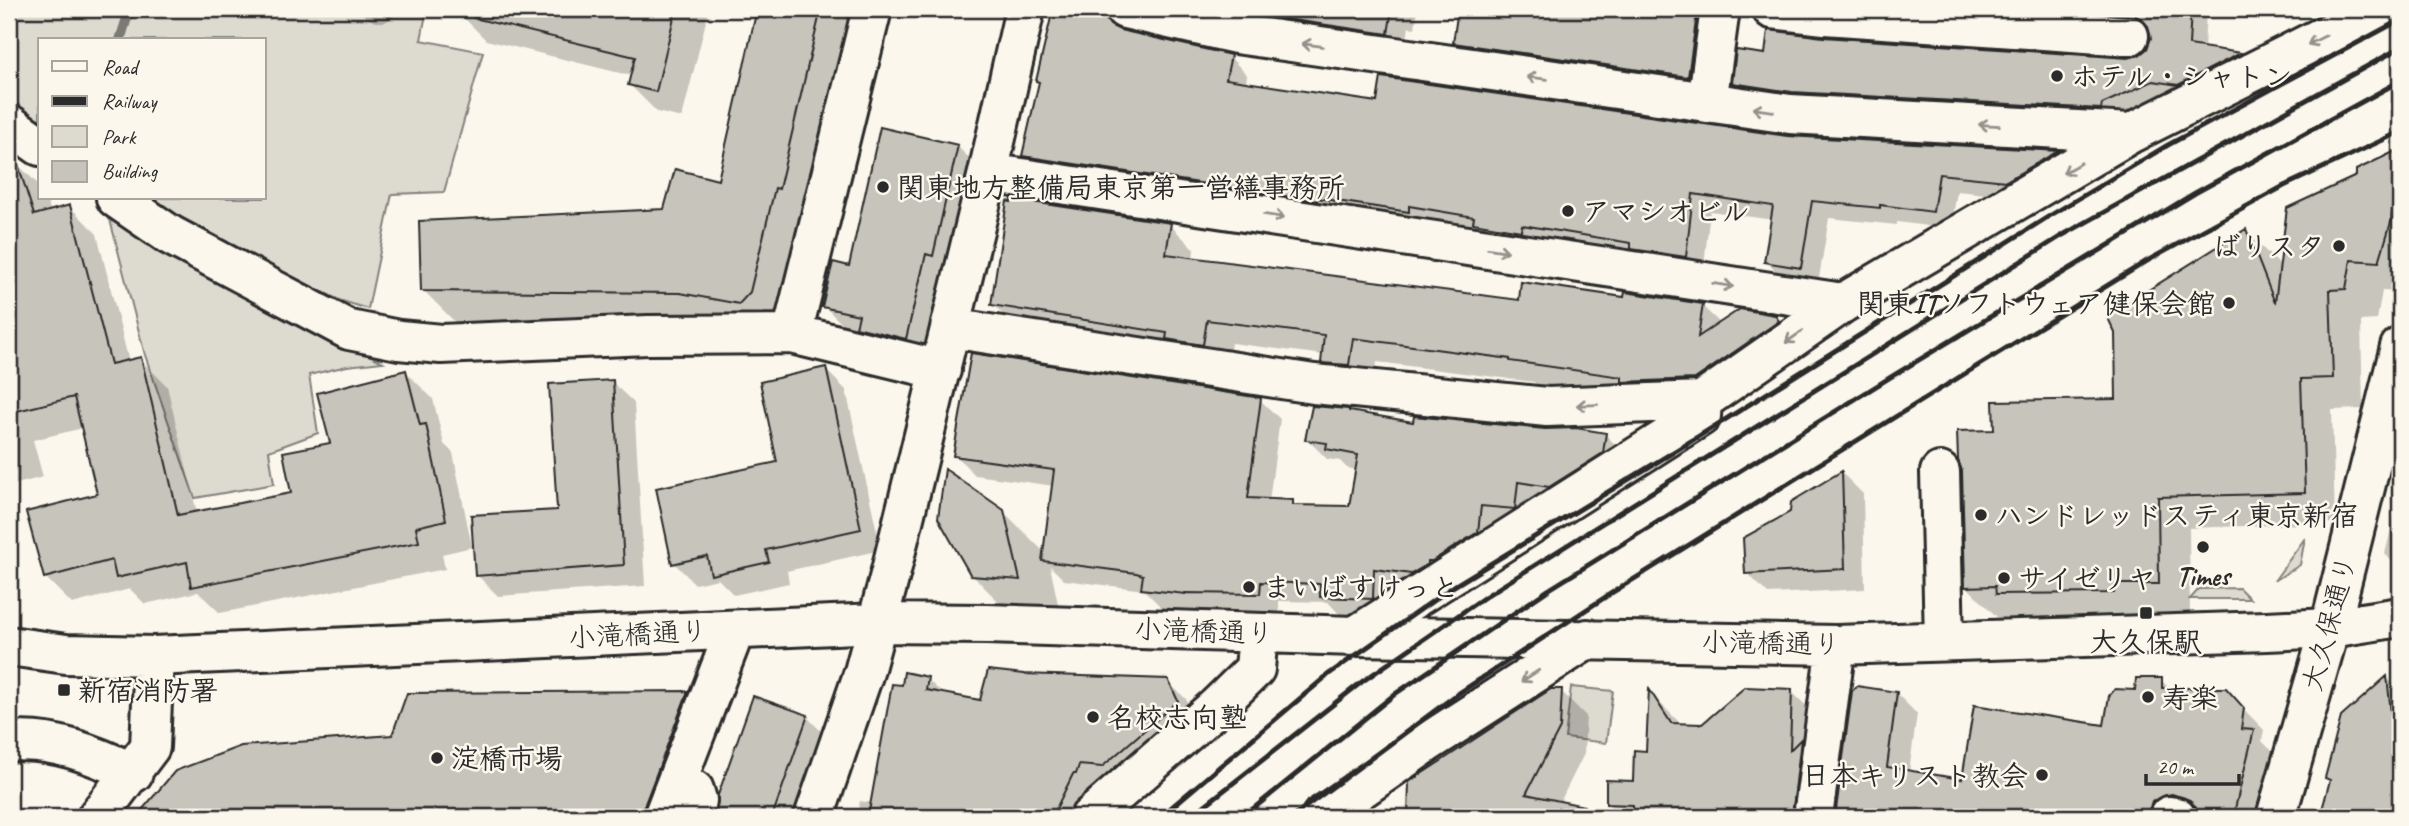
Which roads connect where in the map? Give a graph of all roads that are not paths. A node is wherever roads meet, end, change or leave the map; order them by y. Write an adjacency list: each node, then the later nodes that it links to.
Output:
1 (872, 9): 16 (street)
2 (1025, 9): 12 (street)
3 (1125, 9): 8 (street, one-way to 3)
4 (1720, 9): 8 (street)
5 (1772, 9): 7 (street)
6 (2378, 9): 10 (street, one-way to 10)
7 (2129, 36)
8 (1707, 103): 10 (street, one-way to 8)
9 (9, 124): 11 (street)
10 (2131, 133): 14 (street, one-way to 14)
11 (38, 145)
12 (988, 173): 14 (street, one-way to 14); 15 (street)
13 (119, 200): 16 (street)
14 (1843, 303): 19 (street, one-way to 19)
15 (950, 328): 18 (street); 19 (street, one-way to 15)
16 (792, 334): 18 (street)
17 (2400, 347): 23 (street, 大久保通り)
18 (941, 370): 22 (street)
19 (1702, 401): 26 (street)
20 (1940, 472): 28 (street)
21 (2400, 617): 23 (street, 小滝橋通り)
22 (877, 623): 24 (street, 小滝橋通り); 25 (street, 小滝橋通り); 38 (street)
23 (2330, 628): 28 (street, 小滝橋通り); 42 (street, 大久保通り)
24 (735, 629): 31 (street, 小滝橋通り); 34 (street)
25 (1258, 633): 26 (street, 小滝橋通り); 39 (street)
26 (1356, 636): 27 (street, 小滝橋通り)
27 (1587, 639): 29 (street, 小滝橋通り); 40 (street, one-way to 40)
28 (1944, 641): 29 (street, 小滝橋通り)
29 (1836, 645): 41 (street)
30 (9, 646): 31 (street, 小滝橋通り)
31 (154, 656): 33 (street)
32 (27, 742): 33 (street)
33 (133, 773): 35 (street)
34 (677, 780): 36 (street); 37 (street)
35 (97, 817)
36 (663, 817)
37 (694, 817)
38 (814, 817)
39 (1090, 817)
40 (1321, 817)
41 (1813, 817)
42 (2276, 817)

